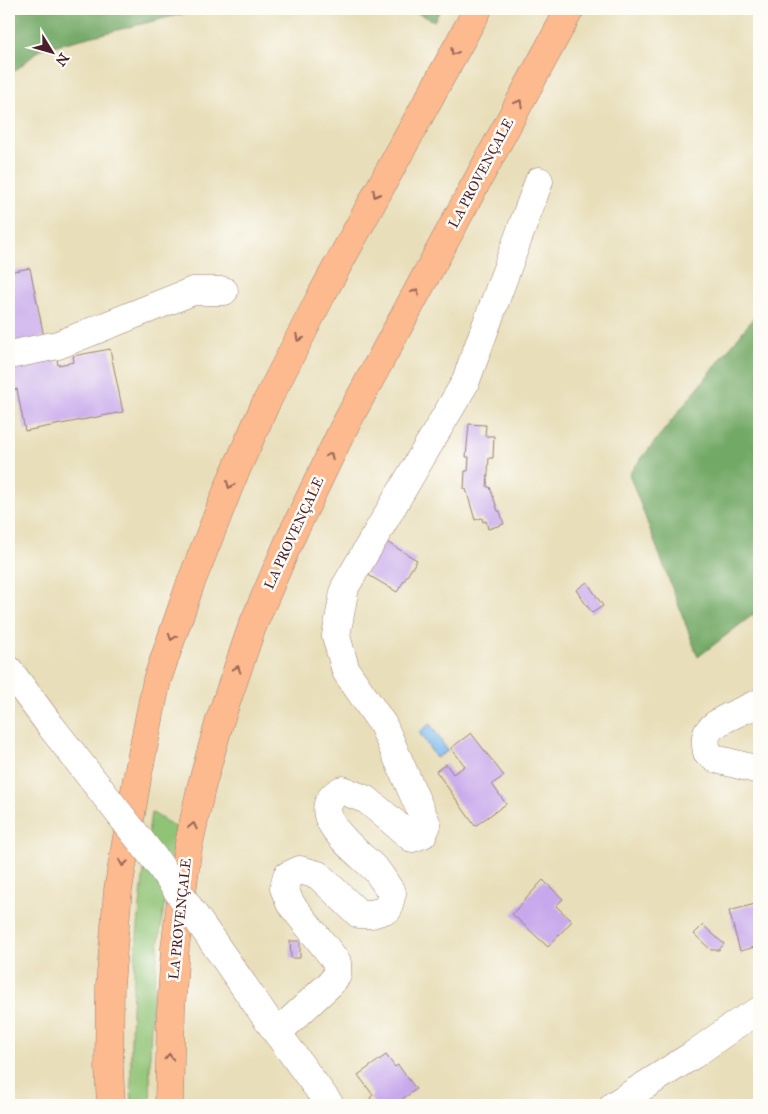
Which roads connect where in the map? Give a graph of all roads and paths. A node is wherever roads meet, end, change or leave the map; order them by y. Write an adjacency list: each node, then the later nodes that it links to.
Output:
1 (478, 9): 11 (highway, one-way to 11)
2 (570, 9): 12 (highway, LA PROVENÇALE, one-way to 2)
3 (538, 181): 10 (street)
4 (224, 291): 5 (street)
5 (9, 355)
6 (9, 670): 10 (street, bridge)
7 (759, 703): 8 (street)
8 (759, 770)
9 (759, 1011): 14 (street)
10 (272, 1026): 13 (street)
11 (111, 1105)
12 (169, 1105)
13 (330, 1105)
14 (614, 1105)

